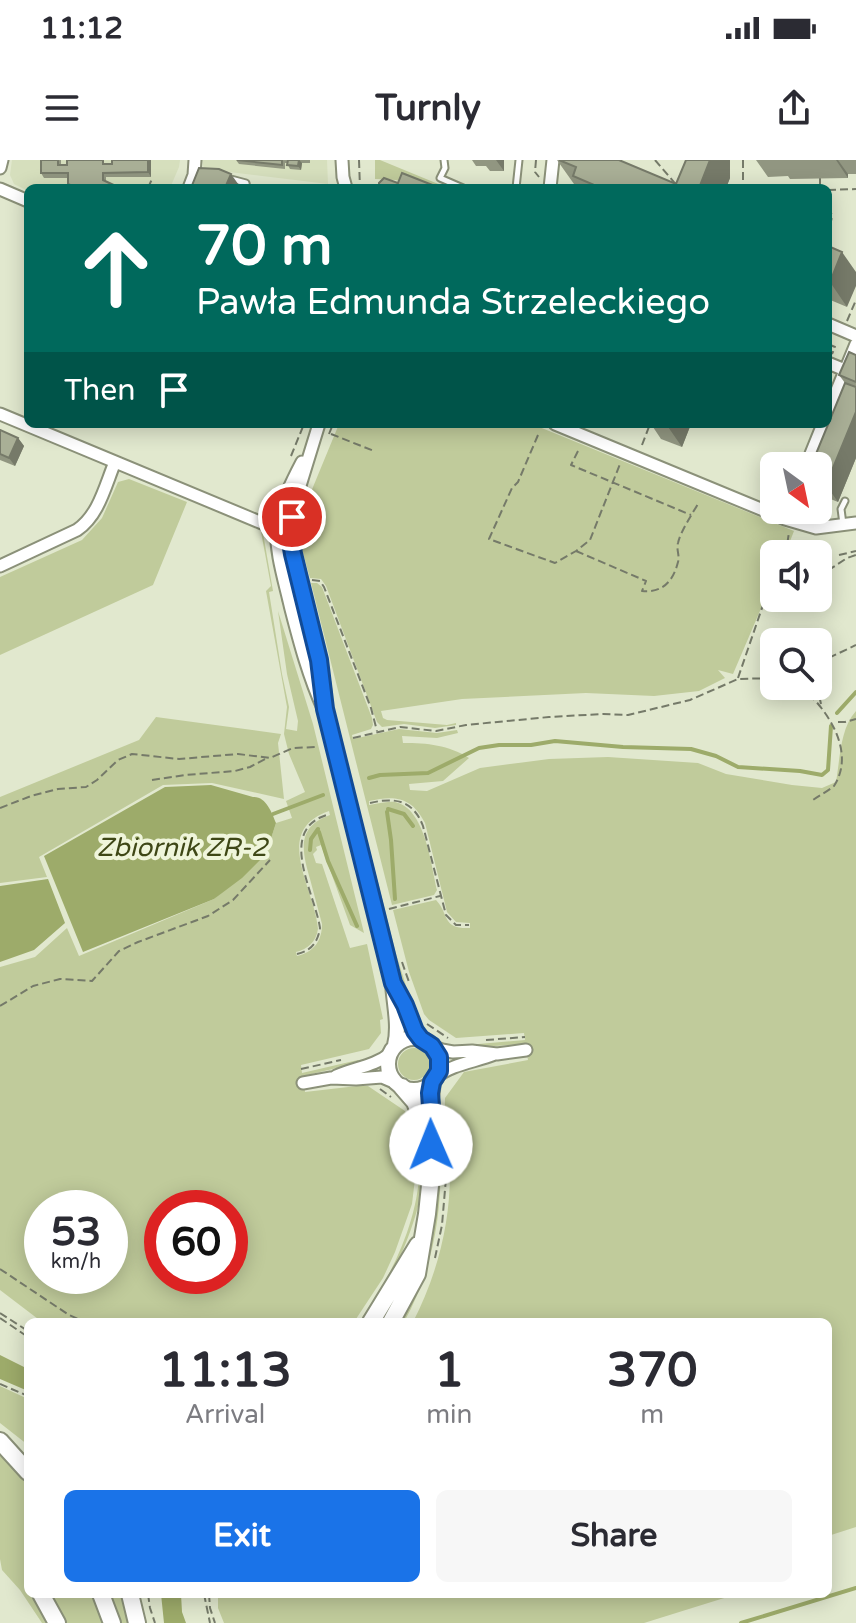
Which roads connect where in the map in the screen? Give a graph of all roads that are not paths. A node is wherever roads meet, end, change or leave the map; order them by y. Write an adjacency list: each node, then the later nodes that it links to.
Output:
1 (2, 160): 7 (street)
2 (195, 160): 9 (street)
3 (342, 160): 11 (street)
4 (444, 160): 12 (lane)
5 (519, 160): 13 (lane)
6 (553, 160): 14 (street)
7 (0, 168)
8 (225, 179): 10 (lane)
9 (191, 184)
10 (246, 184)
11 (343, 184)
12 (454, 184)
13 (516, 184)
14 (547, 184)
15 (0, 189): 16 (street)
16 (24, 199)
17 (832, 326): 18 (street)
18 (856, 336)
19 (856, 344): 21 (street)
20 (832, 365): 21 (street)
21 (845, 370): 22 (street)
22 (832, 402)
23 (0, 414): 24 (street)
24 (24, 424)
25 (34, 428): 30 (street)
26 (318, 428): 35 (street)
27 (565, 428): 32 (street)
28 (821, 428): 29 (street)
29 (812, 452)
30 (115, 462): 35 (street); 36 (street)
31 (845, 501): 34 (lane)
32 (760, 508)
33 (804, 524): 34 (street)
34 (850, 524)
35 (284, 527): 37 (main road)
36 (0, 566)
37 (393, 983): 38 (main road); 39 (main road)
38 (427, 1042): 39 (main road); 41 (street); 43 (main road)
39 (393, 1049): 42 (street); 45 (main road)
40 (526, 1050): 41 (street)
41 (497, 1054): 43 (street)
42 (331, 1078): 44 (street); 45 (street)
43 (434, 1080): 45 (main road); 46 (main road)
44 (303, 1083)
45 (399, 1085): 46 (main road)
46 (430, 1139): 47 (main road)
47 (421, 1240): 48 (main road); 49 (main road)
48 (374, 1318)
49 (393, 1318)
50 (0, 1440): 51 (main road); 52 (main road)
51 (24, 1451)
52 (24, 1467)
53 (43, 1598): 56 (main road)
54 (103, 1598): 57 (main road)
55 (131, 1598): 58 (main road)
56 (57, 1623)
57 (112, 1623)
58 (137, 1623)

